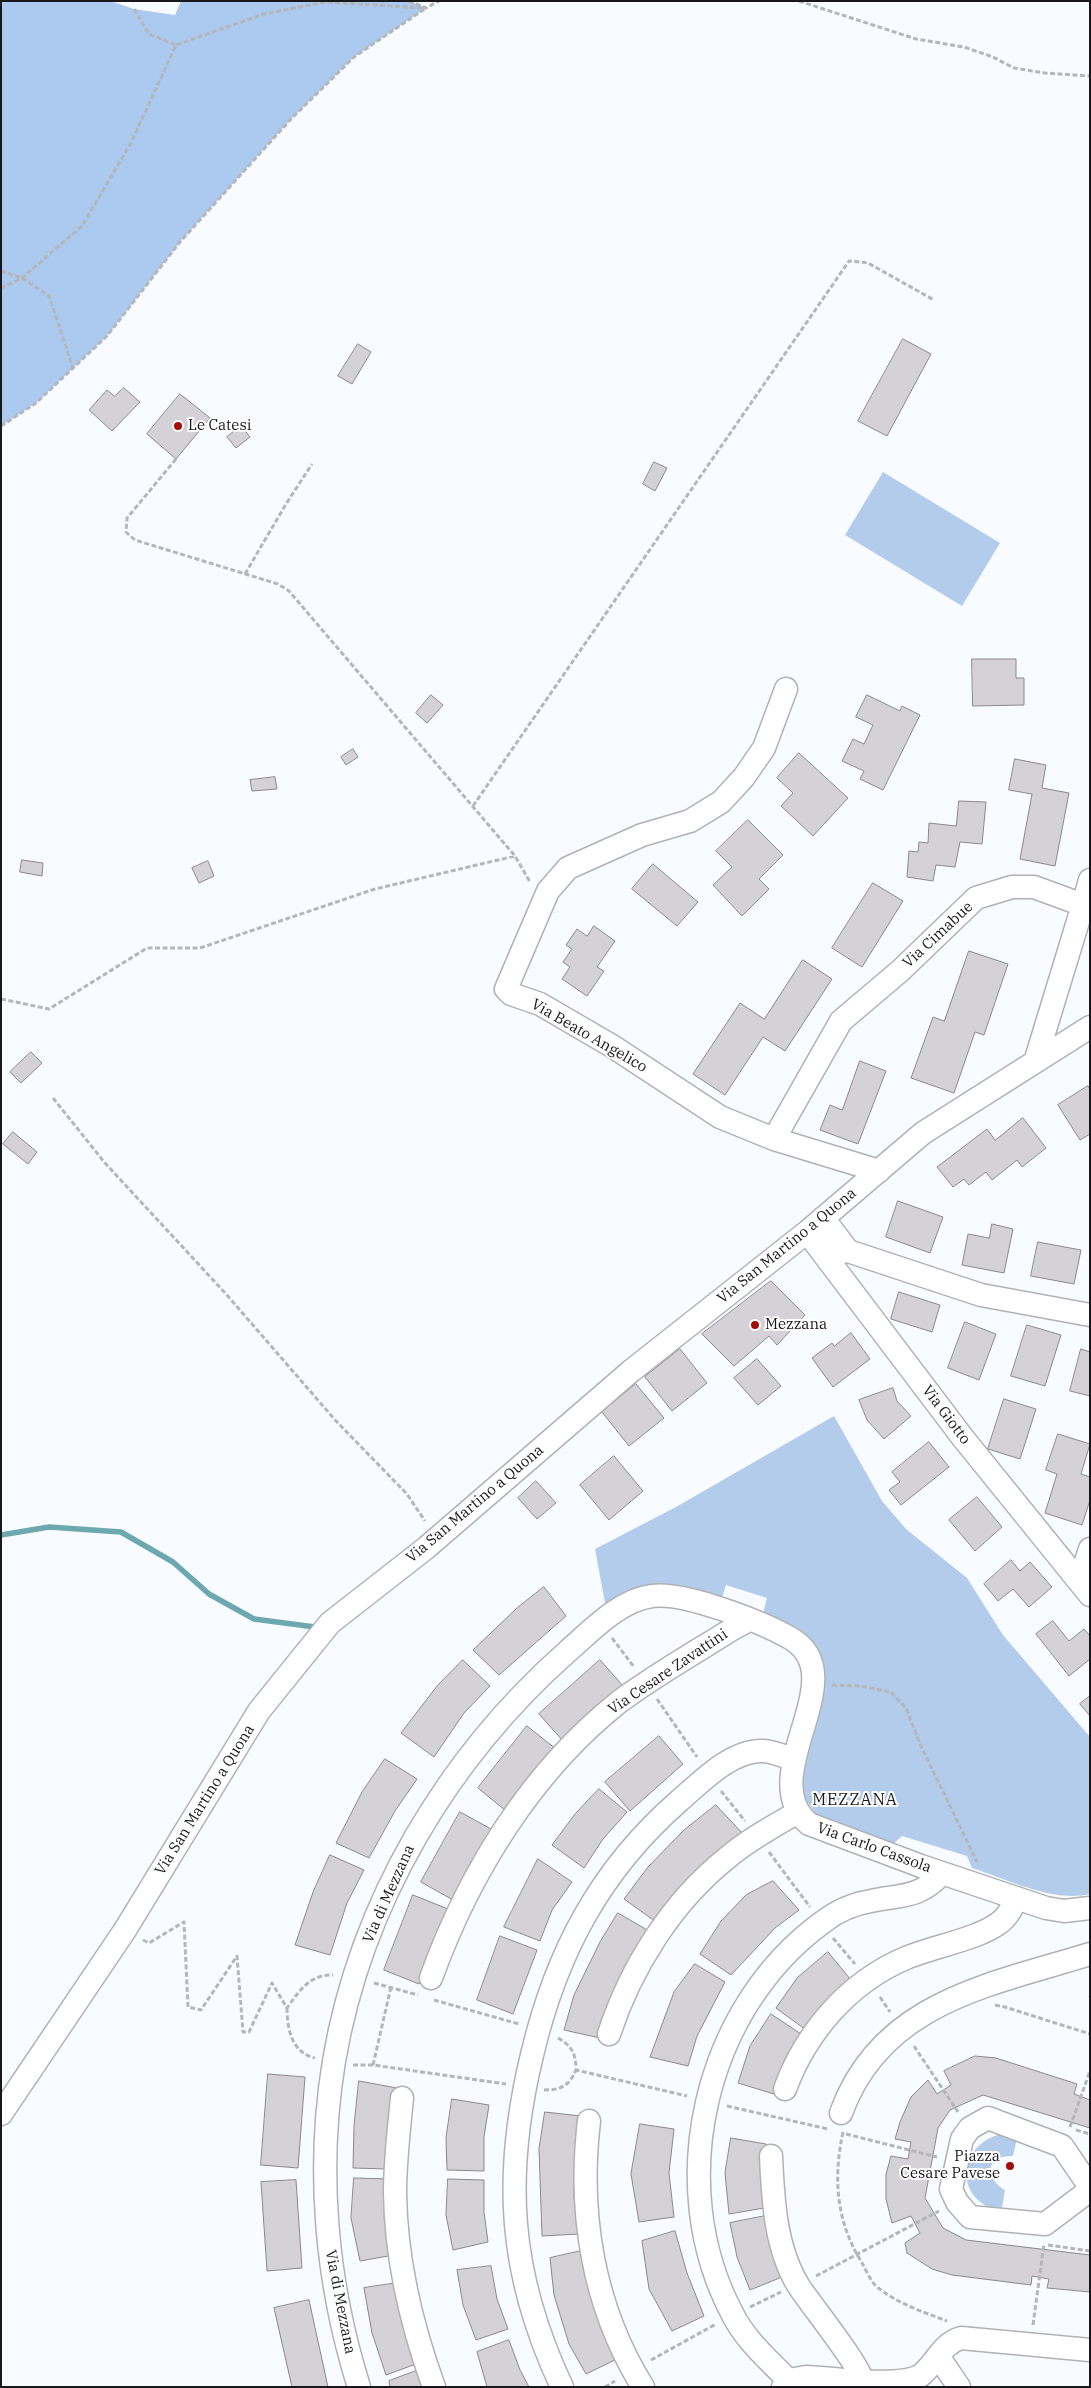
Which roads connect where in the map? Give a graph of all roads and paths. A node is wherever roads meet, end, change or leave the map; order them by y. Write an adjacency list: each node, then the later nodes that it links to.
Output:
1 (409, 1): 4 (path)
2 (439, 1): 4 (path)
3 (799, 1): 7 (path)
4 (426, 8): 6 (path); 12 (path)
5 (134, 9): 6 (path)
6 (176, 44): 9 (path)
7 (1090, 76)
8 (1, 271): 9 (path)
9 (22, 278): 10 (path); 12 (path)
10 (1, 288)
11 (934, 300): 18 (path)
12 (73, 368): 13 (path)
13 (1, 426)
14 (176, 458): 16 (path)
15 (312, 464): 16 (path)
16 (245, 574): 18 (path)
17 (786, 689): 22 (street, Via Beato Angelico)
18 (473, 806): 19 (path)
19 (515, 856): 22 (path); 23 (path)
20 (1090, 880): 21 (street)
21 (1083, 905): 25 (street); 27 (street, Via Cimabue)
22 (540, 908): 27 (street, Via Beato Angelico)
23 (1, 999)
24 (1090, 1027): 25 (street, Via San Martino a Quona)
25 (1036, 1060): 28 (street, Via San Martino a Quona)
26 (53, 1098): 32 (path)
27 (774, 1140): 28 (street, Via Beato Angelico)
28 (879, 1171): 29 (street, Via San Martino a Quona)
29 (819, 1238): 30 (street); 30 (street); 32 (street, Via San Martino a Quona); 34 (street, Via Giotto)
30 (848, 1251): 31 (street)
31 (1090, 1315)
32 (436, 1538): 48 (street, Via San Martino a Quona)
33 (1090, 1549): 34 (street)
34 (1085, 1587)
35 (749, 1620): 37 (street, Via Cesare Zavattini); 39 (street); 50 (street, Via di Mezzana)
36 (607, 1631): 37 (path)
37 (646, 1683): 40 (path); 51 (street, Via Cesare Zavattini)
38 (825, 1685): 43 (path)
39 (794, 1760): 40 (street); 41 (street)
40 (710, 1776): 42 (path); 57 (street)
41 (798, 1812): 42 (street); 44 (street, Via Carlo Cassola)
42 (757, 1837): 47 (path); 58 (street)
43 (979, 1865)
44 (942, 1873): 45 (street, Via Carlo Cassola); 47 (street)
45 (1017, 1898): 46 (street, Via Carlo Cassola); 52 (street)
46 (1090, 1908)
47 (822, 1922): 52 (path); 67 (street)
48 (126, 1930): 55 (path); 68 (street, Via San Martino a Quona)
49 (1090, 1954): 56 (street)
50 (354, 1978): 53 (path); 55 (path); 60 (street, Via di Mezzana)
51 (431, 1978)
52 (868, 1980): 56 (path); 65 (street)
53 (391, 1987): 57 (path); 61 (path)
54 (987, 2004): 59 (path)
55 (287, 2008): 60 (path)
56 (901, 2028): 69 (path); 71 (street)
57 (538, 2030): 62 (path); 64 (street)
58 (609, 2034)
59 (1090, 2034)
60 (334, 2063): 61 (path); 91 (street, Via di Mezzana)
61 (373, 2065): 64 (path)
62 (576, 2070): 64 (path); 67 (path)
63 (1090, 2071): 73 (path)
64 (524, 2087): 93 (street)
65 (786, 2089)
66 (402, 2098): 92 (street)
67 (707, 2101): 71 (path); 89 (street)
68 (1, 2114)
69 (962, 2116): 77 (street); 79 (street)
70 (589, 2121): 94 (street)
71 (843, 2123): 77 (path); 85 (path)
72 (1061, 2125): 73 (path)
73 (1070, 2128): 74 (path)
74 (1090, 2134)
75 (939, 2148): 77 (path)
76 (771, 2156): 90 (street)
77 (947, 2159): 78 (path); 82 (street)
78 (935, 2166)
79 (1090, 2189): 82 (street)
80 (934, 2203): 81 (path)
81 (942, 2217)
82 (1045, 2234): 83 (path); 84 (path); 86 (path)
83 (1034, 2244)
84 (1090, 2251)
85 (952, 2323)
86 (1031, 2344): 87 (street); 88 (street)
87 (1090, 2350)
88 (938, 2356): 90 (street); 95 (street)
89 (786, 2384): 90 (street)
90 (864, 2385)
91 (359, 2387)
92 (434, 2387)
93 (562, 2387)
94 (643, 2387)
95 (959, 2387)

